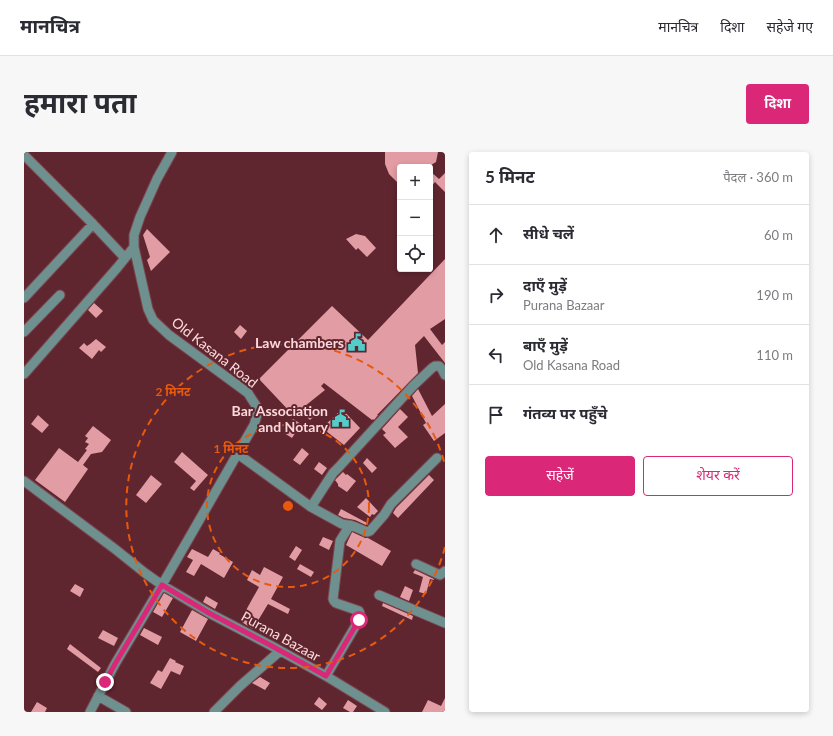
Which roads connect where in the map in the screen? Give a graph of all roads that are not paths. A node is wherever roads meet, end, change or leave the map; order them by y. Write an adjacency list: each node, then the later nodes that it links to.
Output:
1 (172, 152): 4 (street, Old Kasana Road)
2 (24, 155): 3 (street)
3 (93, 224): 5 (street); 7 (street)
4 (134, 247): 5 (street); 11 (street, Old Kasana Road)
5 (125, 258): 9 (street)
6 (60, 295): 8 (street)
7 (24, 298)
8 (24, 332)
9 (24, 374)
10 (445, 375): 14 (street)
11 (238, 454): 14 (street); 18 (street, Old Kasana Road)
12 (437, 458): 15 (street)
13 (24, 481): 18 (street, Purana Bazaar)
14 (311, 506): 15 (street)
15 (350, 525): 22 (street)
16 (416, 564): 17 (street)
17 (445, 571)
18 (162, 585): 21 (street, Purana Bazaar); 23 (street, Old Kasana Road)
19 (379, 595): 20 (street)
20 (445, 623)
21 (280, 651): 22 (street, Purana Bazaar); 26 (street)
22 (326, 676): 27 (street, Purana Bazaar)
23 (98, 696): 24 (street, Old Kasana Road); 25 (street)
24 (90, 712)
25 (126, 712)
26 (214, 712)
27 (385, 712)

